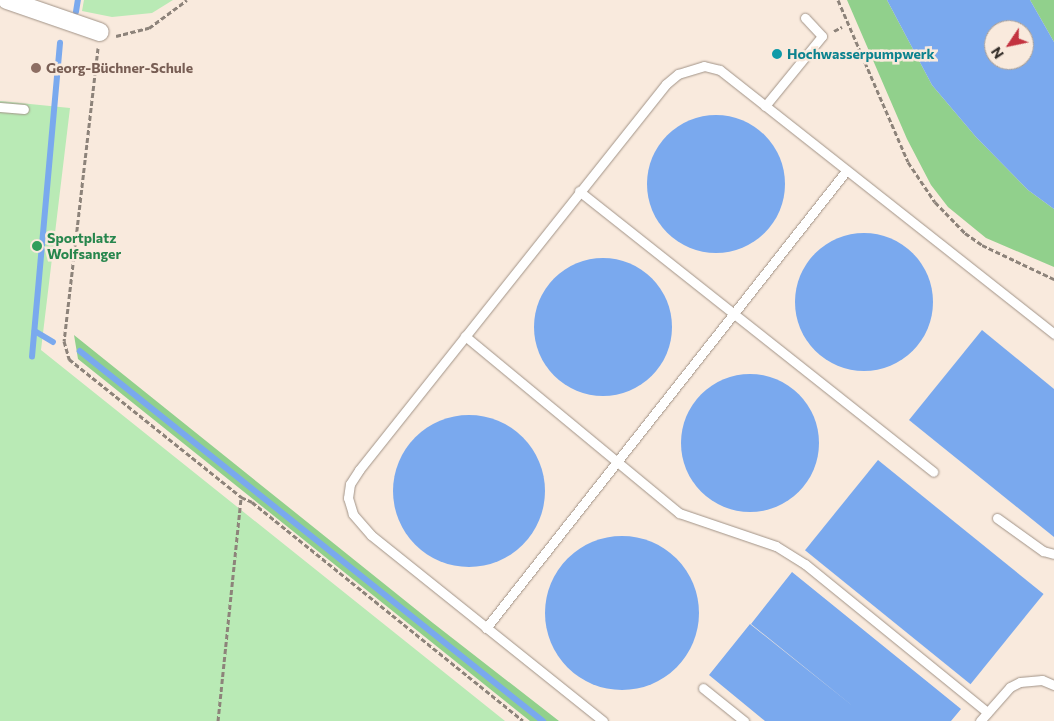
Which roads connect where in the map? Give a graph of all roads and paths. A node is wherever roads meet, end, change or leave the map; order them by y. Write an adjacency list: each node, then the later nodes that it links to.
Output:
1 (7, 0): 5 (street)
2 (187, 0): 5 (path)
3 (838, 0): 11 (path)
4 (806, 18): 6 (lane)
5 (100, 32): 17 (path)
6 (765, 106): 9 (lane); 10 (lane)
7 (0, 108): 8 (lane)
8 (24, 109)
9 (846, 170): 12 (lane); 13 (lane)
10 (579, 191): 12 (lane); 14 (lane)
11 (1054, 279)
12 (734, 314): 15 (lane); 16 (lane)
13 (1054, 334)
14 (465, 336): 15 (lane); 20 (lane)
15 (618, 461): 20 (lane); 23 (lane)
16 (933, 472)
17 (242, 497): 24 (path); 25 (path)
18 (997, 518): 19 (lane)
19 (1054, 554)
20 (486, 628): 26 (lane)
21 (1054, 686): 23 (lane)
22 (704, 688): 27 (lane)
23 (987, 712): 28 (lane)
24 (218, 721)
25 (523, 721)
26 (603, 721)
27 (744, 721)
28 (980, 721)

